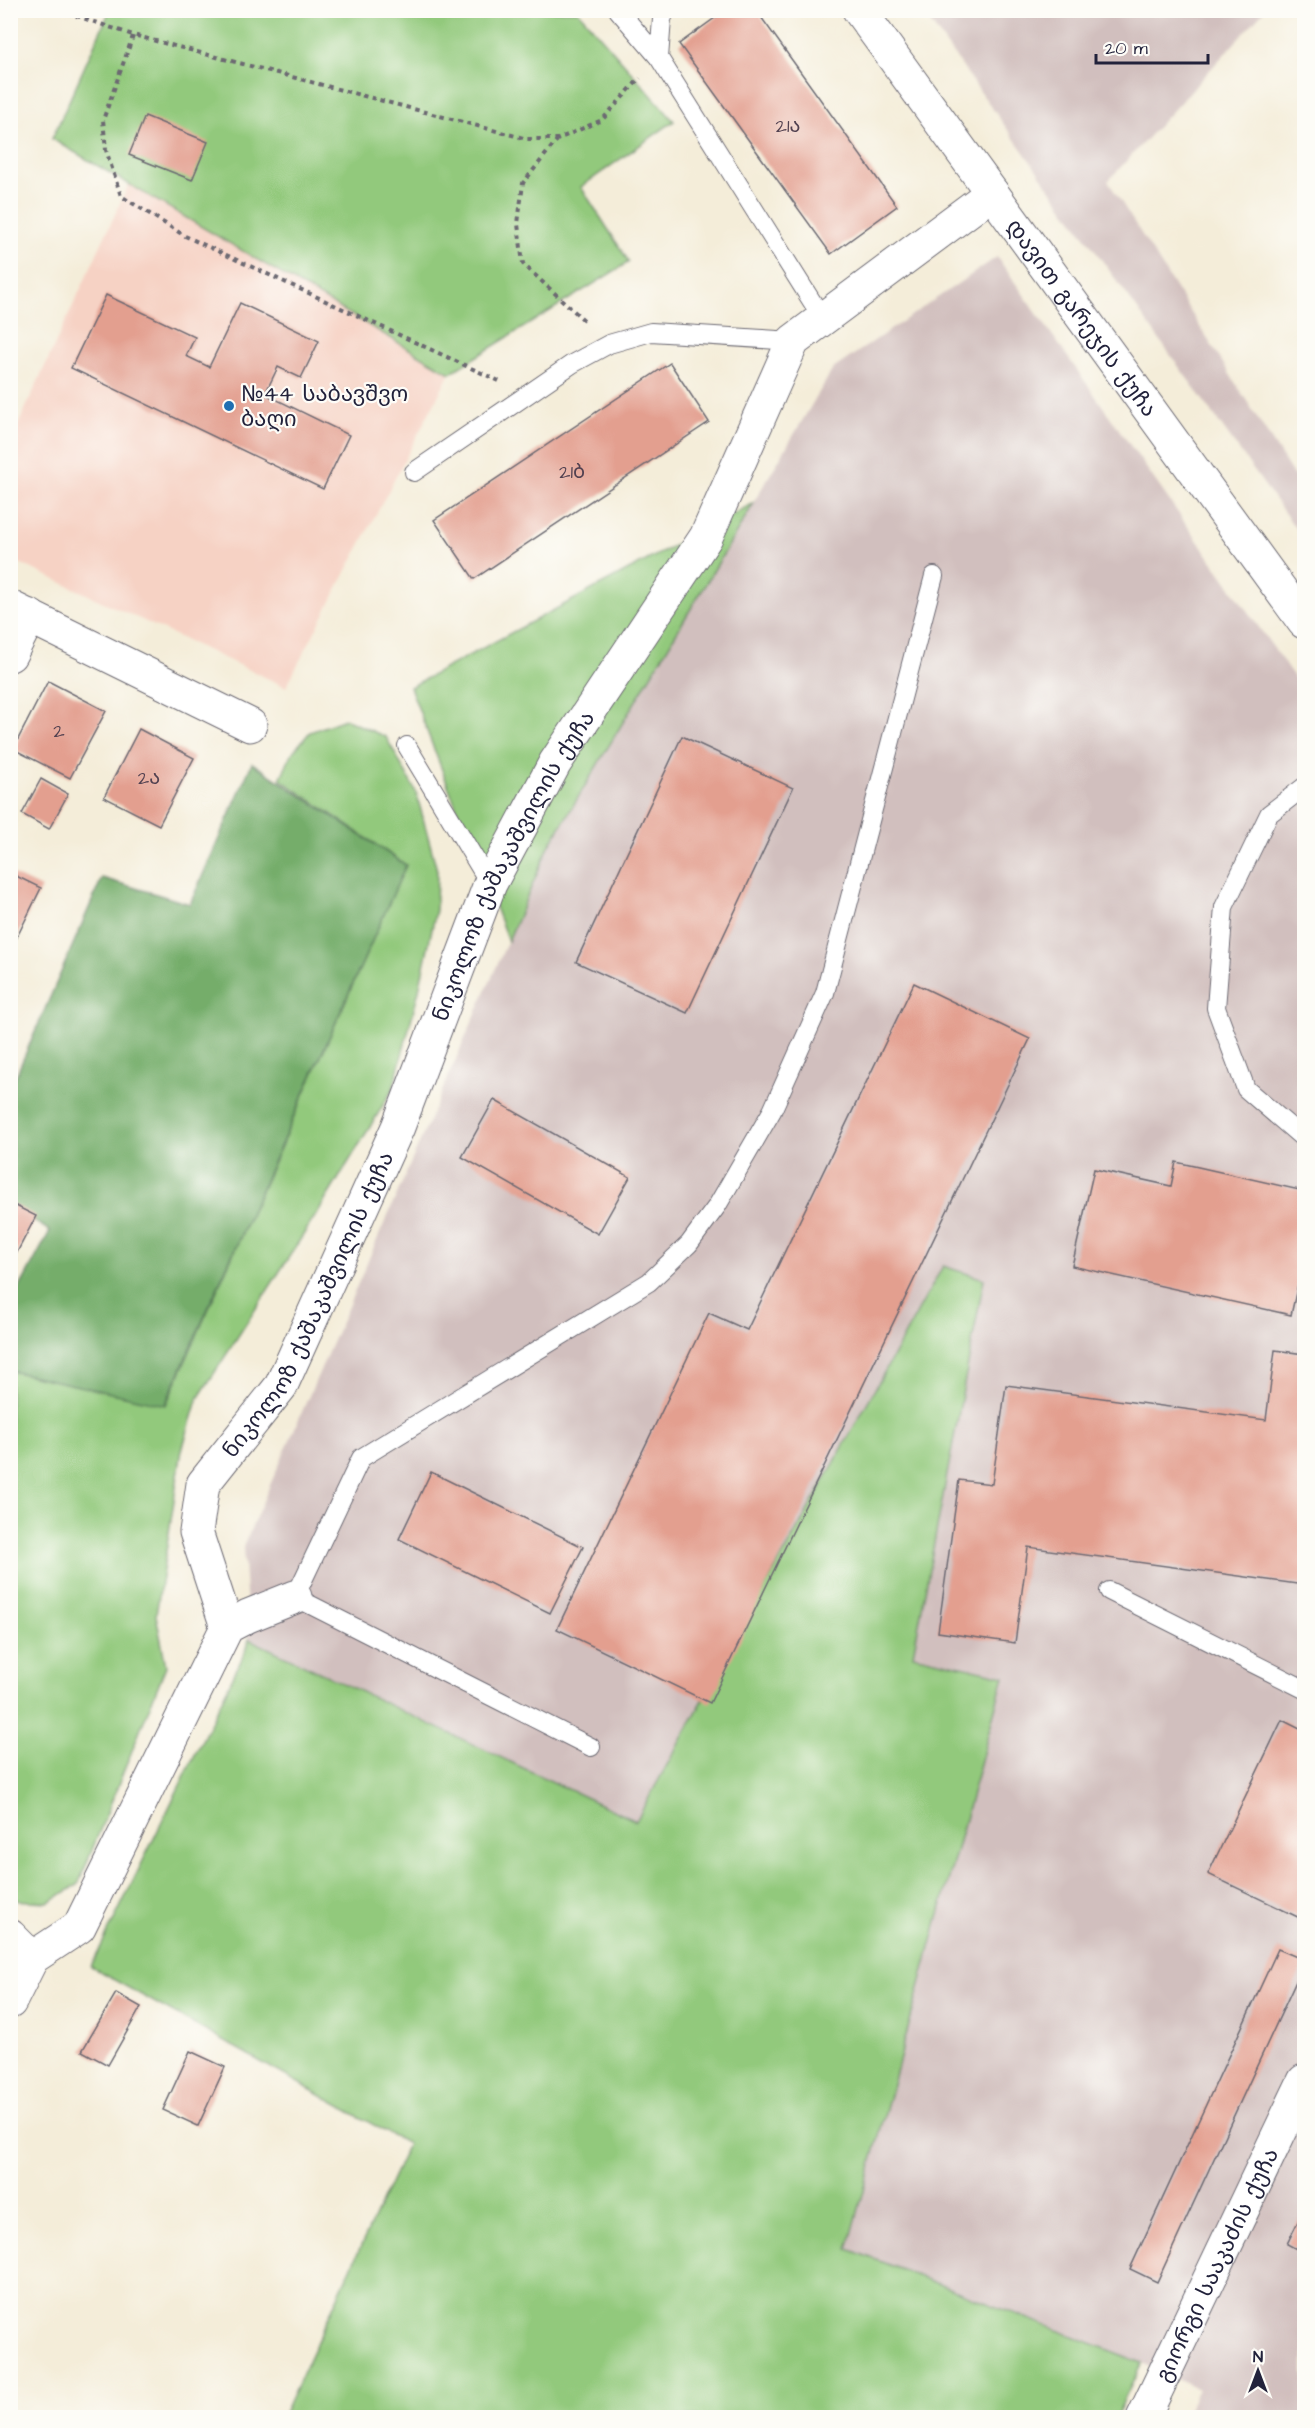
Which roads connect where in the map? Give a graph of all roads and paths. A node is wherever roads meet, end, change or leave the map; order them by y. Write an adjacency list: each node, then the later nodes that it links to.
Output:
1 (59, 10): 5 (path)
2 (618, 10): 6 (lane)
3 (666, 10): 6 (lane)
4 (859, 10): 8 (street, დავით გარეჯის ქუჩა)
5 (133, 35): 7 (path); 12 (path)
6 (659, 58): 7 (path); 9 (lane)
7 (558, 139): 11 (path)
8 (992, 193): 9 (street, ნიკოლოზ ქაშაკაშვილის ქუჩა); 16 (street, დავით გარეჯის ქუჩა)
9 (823, 319): 10 (street, ნიკოლოზ ქაშაკაშვილის ქუჩა)
10 (793, 341): 11 (lane); 21 (street, ნიკოლოზ ქაშაკაშვილის ქუჩა)
11 (609, 344): 12 (lane)
12 (527, 394): 13 (lane)
13 (414, 472)
14 (934, 576): 24 (lane)
15 (20, 611): 17 (street); 18 (street)
16 (1305, 622)
17 (10, 655)
18 (250, 725)
19 (407, 746): 21 (lane)
20 (1305, 787): 22 (lane)
21 (490, 884): 25 (street, ნიკოლოზ ქაშაკაშვილის ქუჩა)
22 (1305, 1140)
23 (1109, 1591): 26 (lane)
24 (295, 1597): 25 (street); 27 (lane)
25 (227, 1627): 28 (street)
26 (1305, 1689)
27 (591, 1747)
28 (21, 1947): 29 (street)
29 (10, 2002)
30 (1305, 2081): 31 (street, გიორგი სააკაძის ქუჩა)
31 (1143, 2418)

